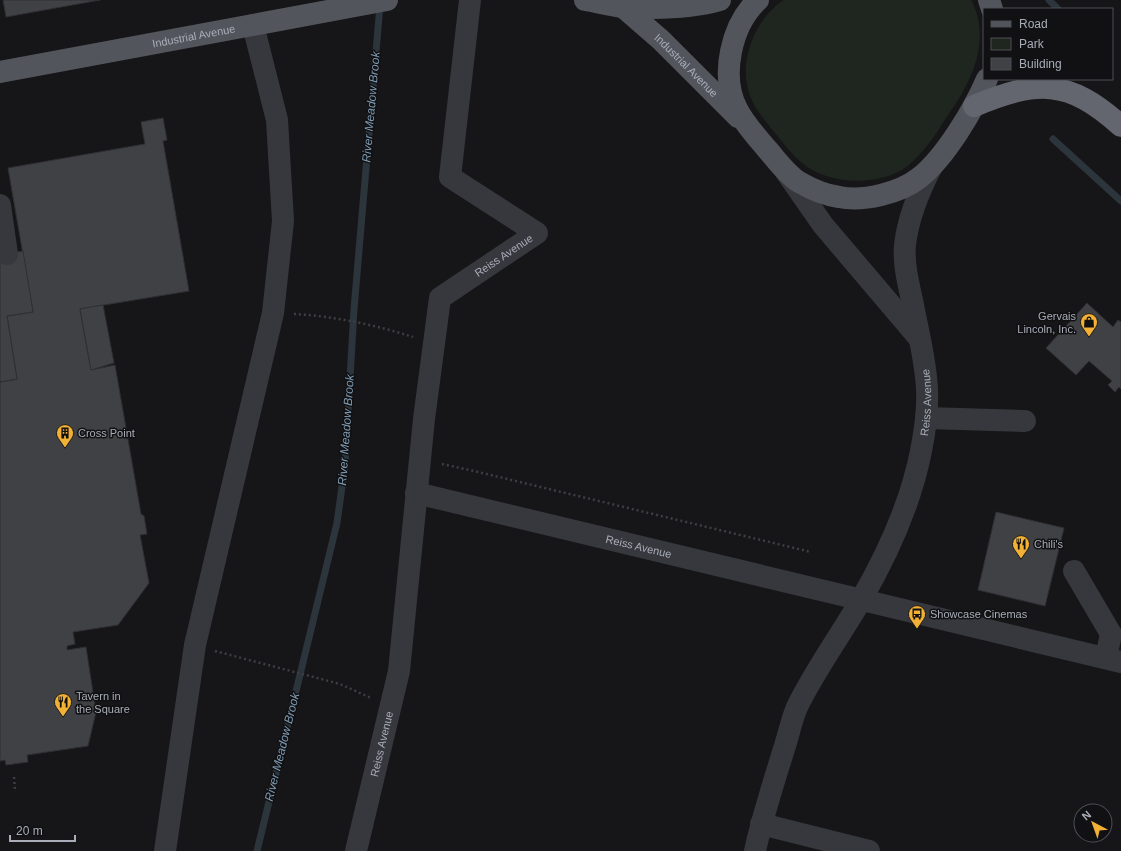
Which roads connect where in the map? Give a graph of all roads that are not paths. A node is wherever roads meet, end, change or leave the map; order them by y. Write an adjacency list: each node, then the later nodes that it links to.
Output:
1 (387, 0): 7 (main road, Industrial Avenue)
2 (470, 0): 20 (lane, Reiss Avenue)
3 (585, 0): 6 (main road)
4 (720, 0): 6 (main road)
5 (758, 0): 11 (main road)
6 (623, 7): 11 (main road, Industrial Avenue)
7 (253, 25): 8 (main road, Industrial Avenue); 25 (lane)
8 (0, 72)
9 (987, 80): 10 (main road)
10 (974, 106): 12 (highway); 14 (main road)
11 (747, 126): 13 (main road)
12 (1121, 126)
13 (782, 166): 14 (main road); 17 (lane, Reiss Avenue)
14 (932, 166): 17 (lane, Reiss Avenue)
15 (0, 205): 16 (lane)
16 (7, 254)
17 (919, 339): 18 (lane, Reiss Avenue)
18 (926, 418): 19 (lane); 22 (lane, Reiss Avenue)
19 (1025, 421)
20 (416, 492): 22 (lane, Reiss Avenue); 26 (lane, Reiss Avenue)
21 (1074, 571): 23 (lane)
22 (862, 599): 23 (lane, Reiss Avenue); 24 (lane, Reiss Avenue)
23 (1113, 660)
24 (761, 824): 27 (lane, Reiss Avenue); 28 (lane)
25 (165, 851)
26 (356, 851)
27 (755, 851)
28 (868, 851)

